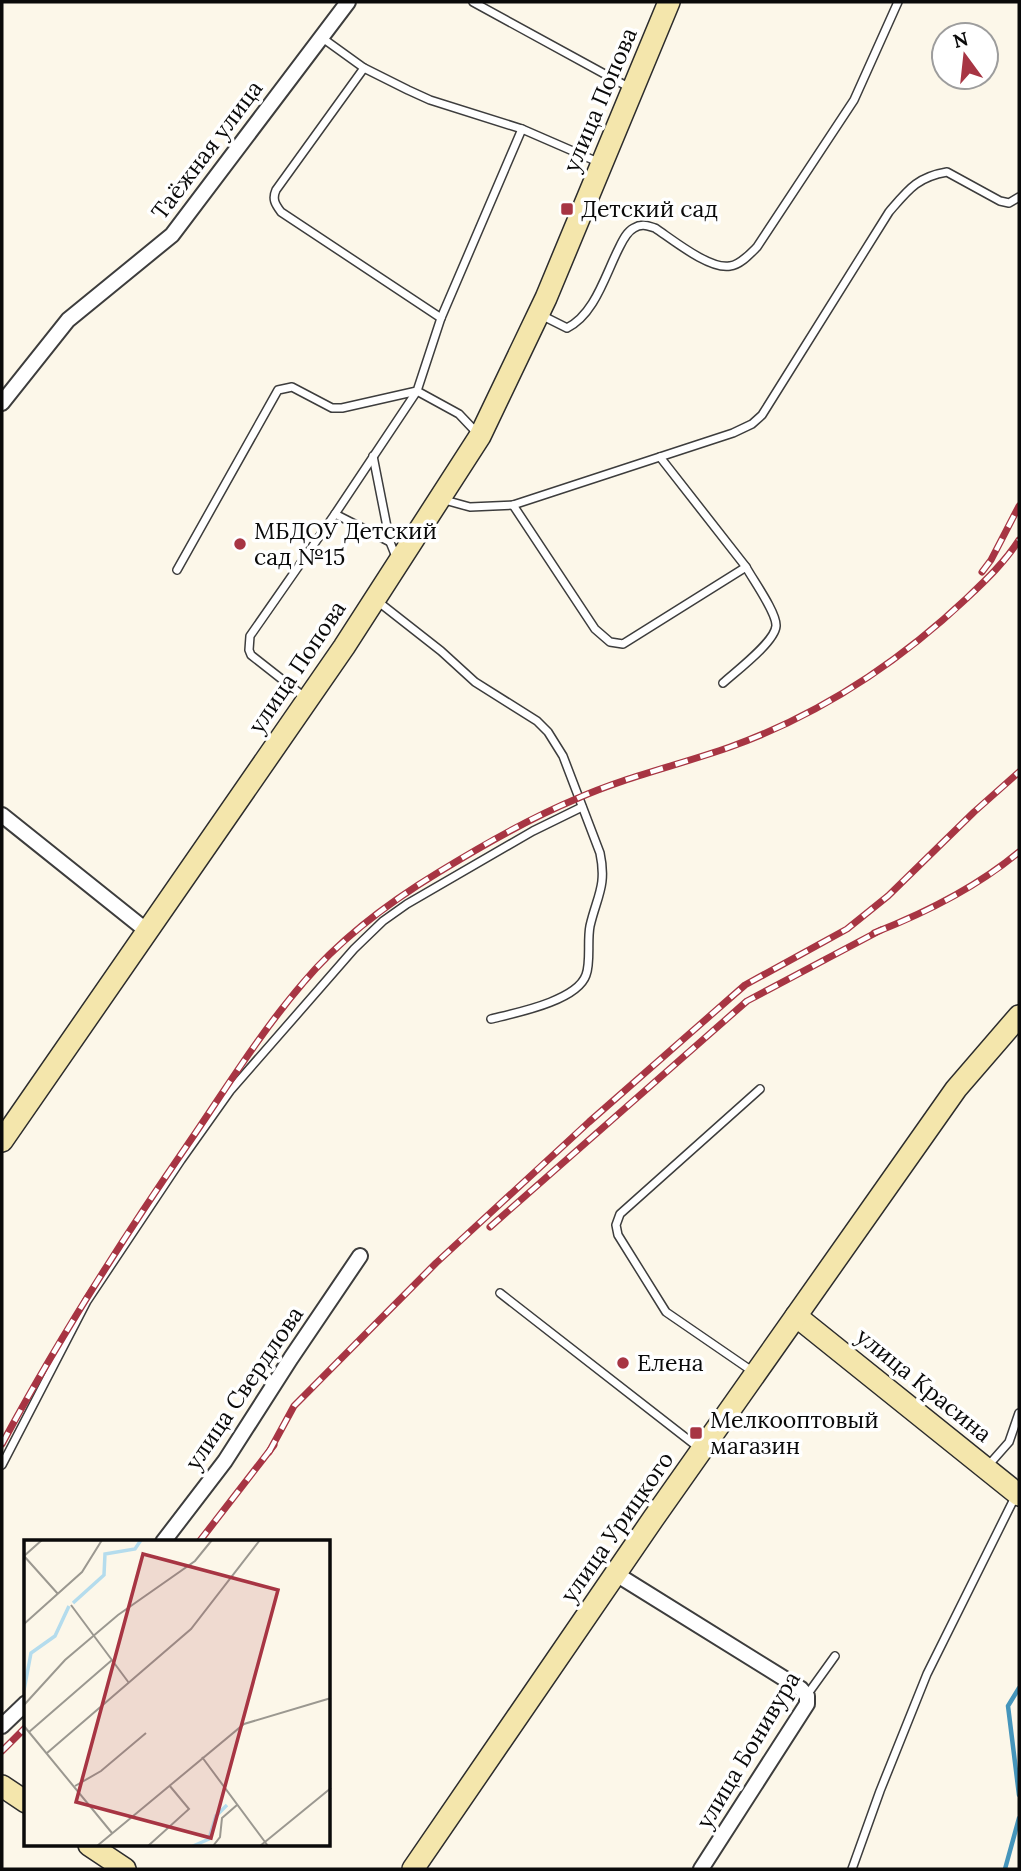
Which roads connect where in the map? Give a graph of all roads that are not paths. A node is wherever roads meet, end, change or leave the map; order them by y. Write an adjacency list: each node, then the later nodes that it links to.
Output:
1 (348, 2): 5 (street, Таёжная улица)
2 (473, 2): 7 (lane)
3 (669, 2): 7 (street, улица Попова)
4 (898, 2): 11 (lane)
5 (321, 37): 6 (lane); 14 (street, Таёжная улица)
6 (364, 68): 8 (lane); 12 (lane)
7 (633, 90): 9 (street, улица Попова)
8 (522, 129): 9 (lane); 12 (lane)
9 (602, 164): 11 (street, улица Попова)
10 (1019, 197): 17 (lane)
11 (538, 314): 15 (street, улица Попова)
12 (442, 318): 13 (lane)
13 (417, 391): 15 (lane); 16 (lane); 24 (lane)
14 (2, 403)
15 (480, 436): 18 (street, улица Попова)
16 (373, 456): 20 (lane); 21 (lane)
17 (660, 457): 19 (lane); 23 (lane)
18 (441, 499): 19 (lane); 22 (street, улица Попова)
19 (513, 505): 23 (lane)
20 (335, 514): 21 (lane); 27 (lane)
21 (390, 542): 22 (lane)
22 (399, 563): 25 (street, улица Попова)
23 (746, 567): 26 (lane)
24 (177, 570)
25 (375, 600): 27 (street, улица Попова); 28 (lane)
26 (723, 683)
27 (307, 700): 30 (street, улица Попова)
28 (582, 807): 32 (lane); 41 (lane)
29 (2, 815): 30 (street)
30 (146, 930): 34 (street, улица Попова)
31 (1019, 1016): 37 (street, улица Урицкого)
32 (491, 1019)
33 (760, 1089): 38 (lane)
34 (2, 1141)
35 (360, 1256): 44 (street, улица Свердлова)
36 (500, 1293): 40 (lane)
37 (796, 1315): 38 (street, улица Урицкого); 42 (street, улица Красина)
38 (756, 1374): 40 (street, улица Урицкого)
39 (1019, 1413): 42 (lane)
40 (702, 1451): 45 (street, улица Урицкого)
41 (2, 1465)
42 (986, 1468): 43 (street, улица Красина)
43 (1018, 1494): 56 (lane)
44 (165, 1540)
45 (616, 1574): 47 (street); 54 (street, улица Урицкого)
46 (835, 1656): 47 (lane, улица Бонивура)
47 (807, 1696): 55 (street, улица Бонивура)
48 (24, 1705): 49 (street)
49 (2, 1726)
50 (2, 1786): 51 (street)
51 (24, 1801)
52 (90, 1846): 53 (street)
53 (125, 1869)
54 (413, 1869)
55 (701, 1869)
56 (852, 1869)

